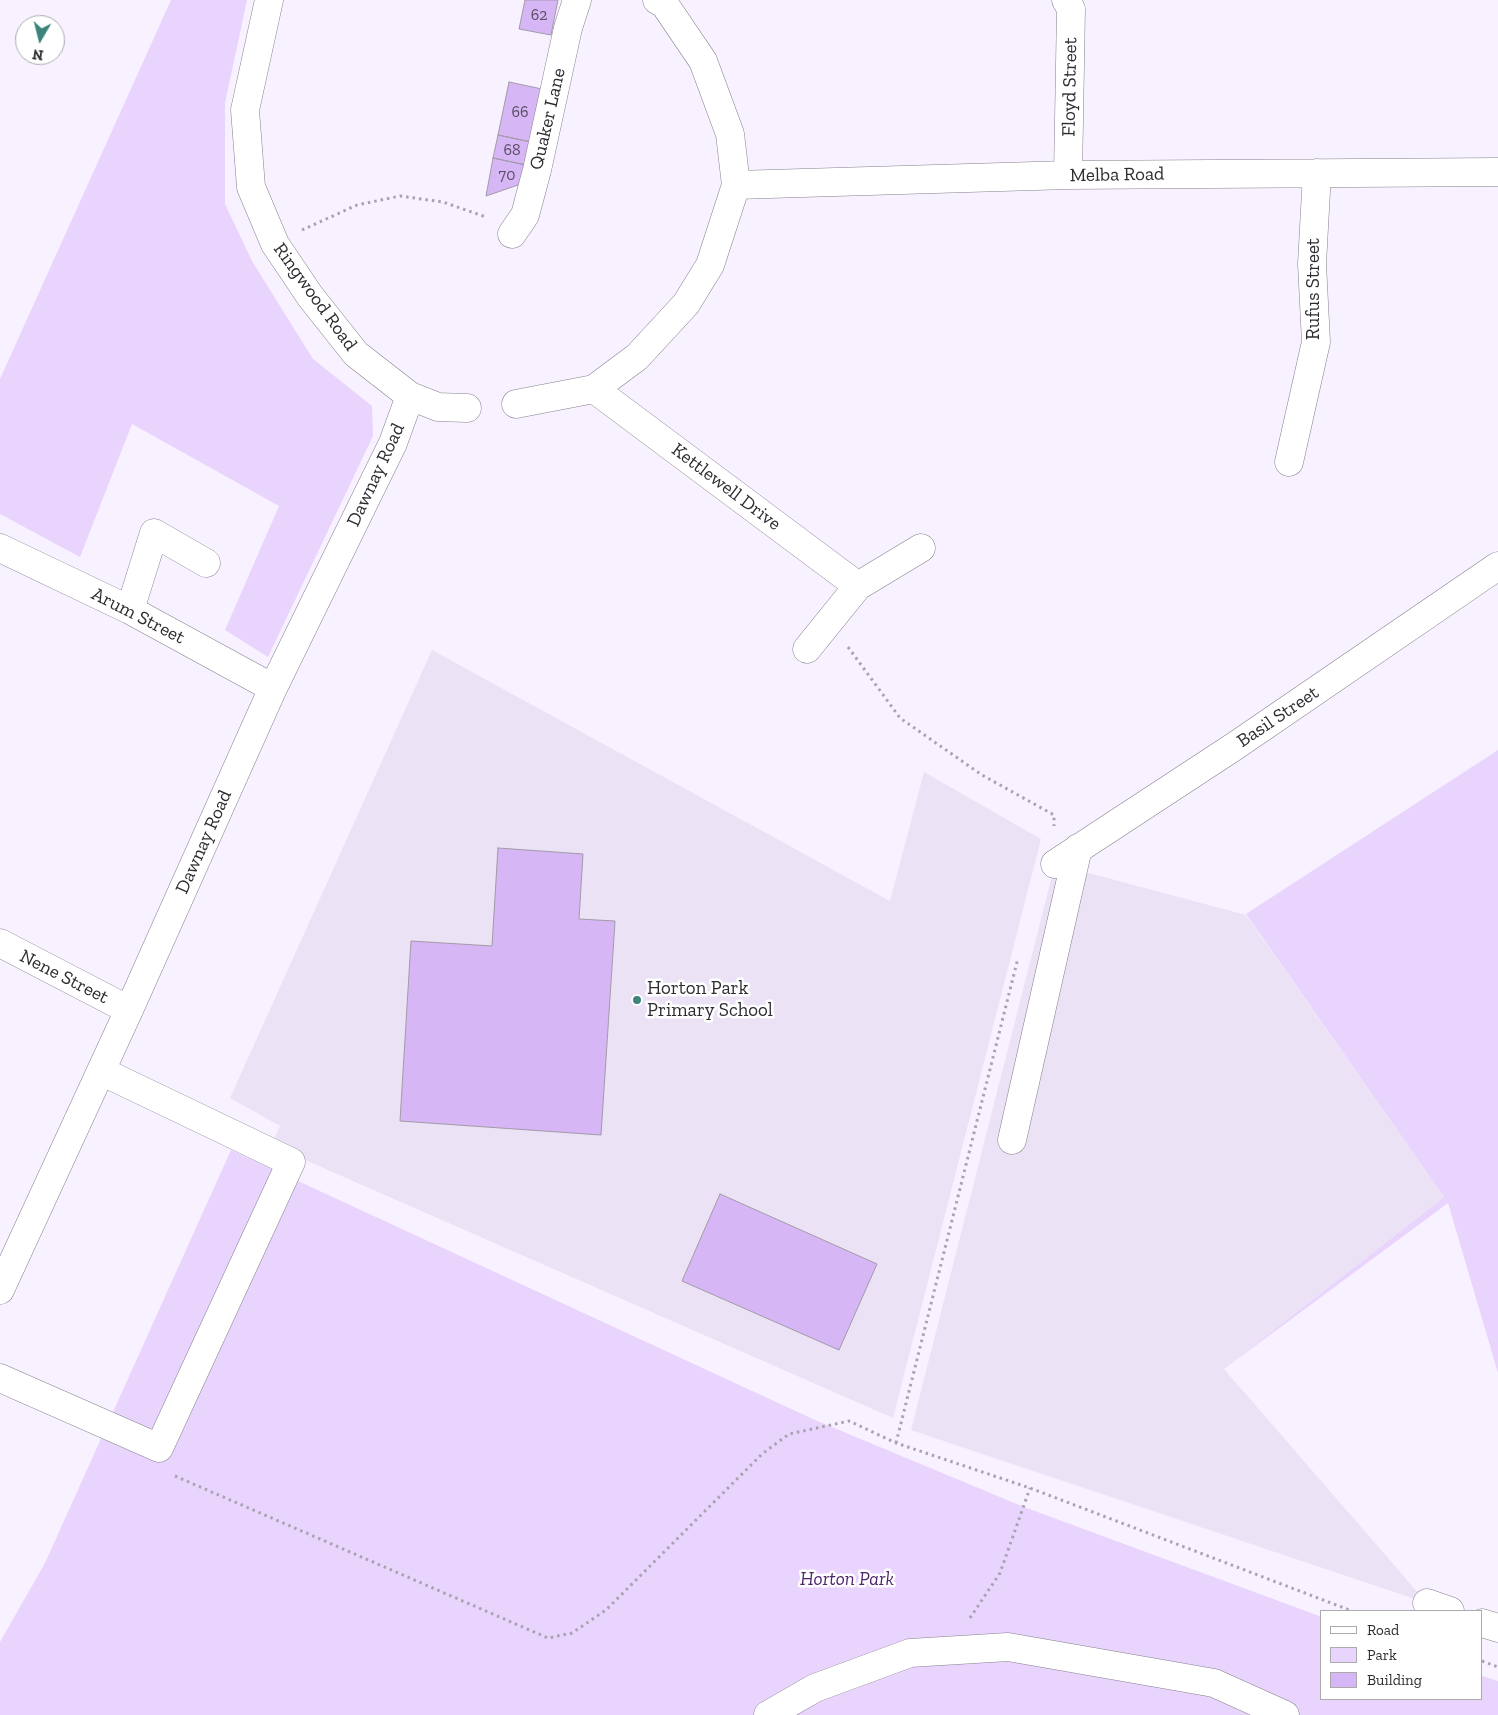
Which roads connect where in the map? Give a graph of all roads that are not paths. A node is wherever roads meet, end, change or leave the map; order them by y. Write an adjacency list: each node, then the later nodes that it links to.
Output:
1 (269, 0): 11 (street, Ringwood Road)
2 (577, 0): 9 (street, Quaker Lane)
3 (657, 0): 8 (street)
4 (1066, 0): 7 (street, Floyd Street)
5 (1498, 172): 6 (street, Melba Road)
6 (1317, 173): 7 (street, Melba Road); 14 (street, Rufus Street)
7 (1068, 175): 8 (street, Melba Road)
8 (736, 185): 10 (street)
9 (512, 234)
10 (594, 389): 12 (street); 19 (street, Kettlewell Drive)
11 (410, 396): 13 (street); 22 (street, Dawnay Road)
12 (516, 404)
13 (468, 408)
14 (1288, 462)
15 (0, 548): 20 (street, Arum Street)
16 (921, 548): 19 (street)
17 (206, 563): 20 (street)
18 (1498, 566): 23 (street, Basil Street)
19 (858, 586): 21 (street)
20 (130, 610): 22 (street, Arum Street)
21 (807, 649)
22 (273, 688): 26 (street, Dawnay Road)
23 (1078, 848): 24 (street, Basil Street); 28 (street)
24 (1055, 864)
25 (0, 944): 26 (street, Nene Street)
26 (129, 1010): 27 (street, Dawnay Road)
27 (101, 1071): 29 (street, Dawnay Road); 30 (street)
28 (1012, 1140)
29 (0, 1288)
30 (0, 1378)
31 (1483, 1622): 32 (street)
32 (1498, 1628)
33 (768, 1715): 34 (street)
34 (1285, 1715)

